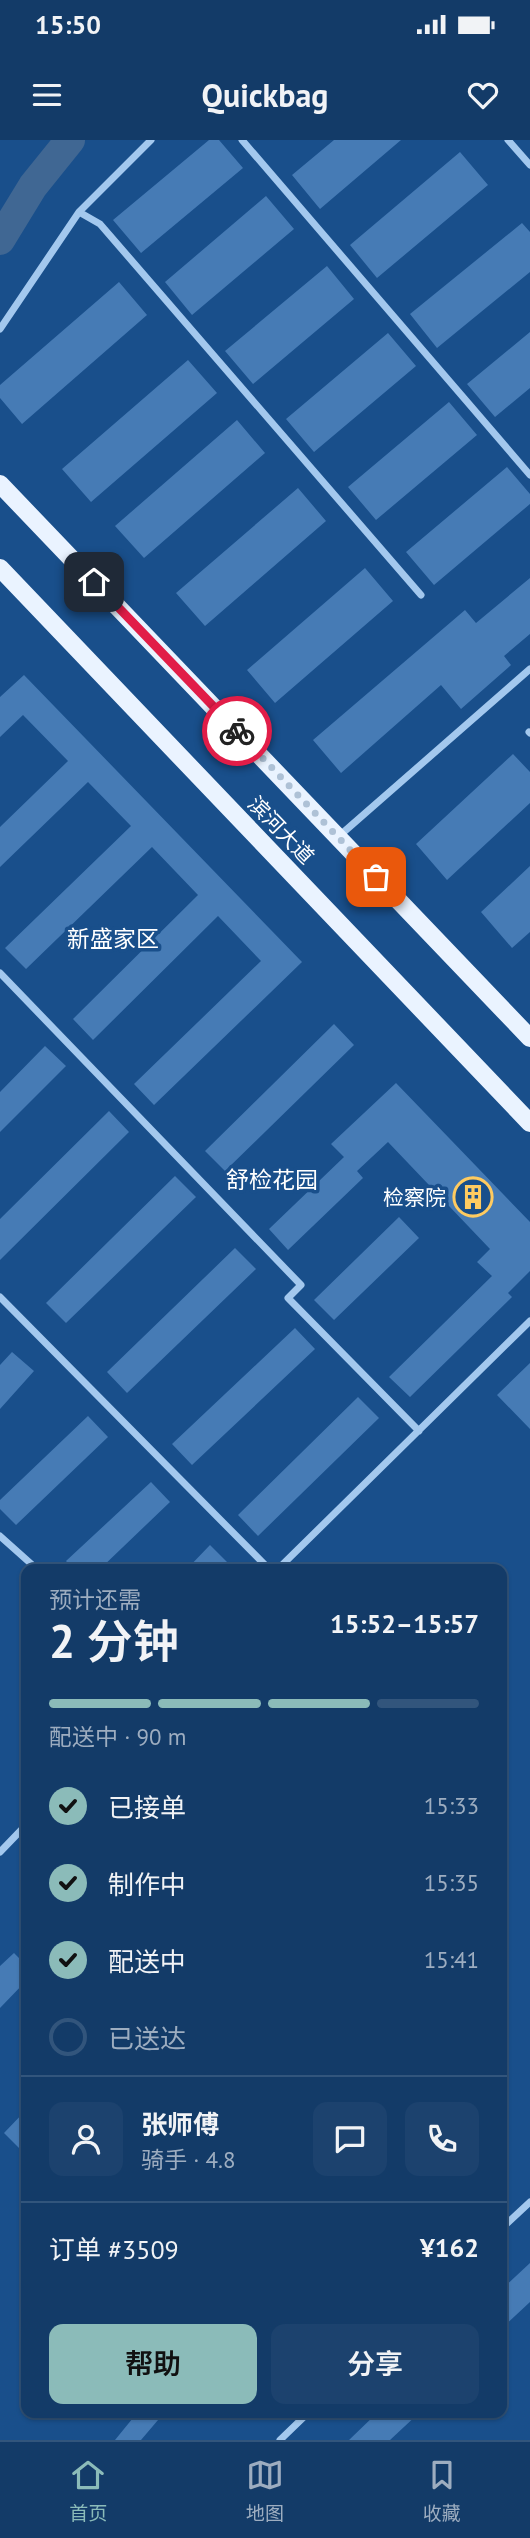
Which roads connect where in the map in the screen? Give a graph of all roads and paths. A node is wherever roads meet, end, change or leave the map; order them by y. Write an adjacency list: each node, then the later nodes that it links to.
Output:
1 (151, 140): 5 (street)
2 (242, 140): 7 (street)
3 (508, 140): 4 (street)
4 (530, 165)
5 (79, 212): 6 (street); 10 (street)
6 (0, 329)
7 (530, 475)
8 (0, 484): 12 (main road, 滨河大道)
9 (0, 568): 15 (main road, 滨河大道)
10 (421, 595)
11 (530, 669): 12 (street)
12 (338, 837): 14 (main road, 滨河大道)
13 (0, 973): 18 (street)
14 (530, 1038)
15 (530, 1123)
16 (0, 1297): 21 (street)
17 (530, 1321): 18 (street)
18 (419, 1430): 22 (street)
19 (0, 1536): 20 (street)
20 (30, 1564)
21 (264, 1564)
22 (283, 1564)
23 (21, 1830): 24 (street)
24 (0, 1852)
25 (530, 2202): 26 (street)
26 (507, 2223)
27 (303, 2418): 28 (street)
28 (280, 2440)

